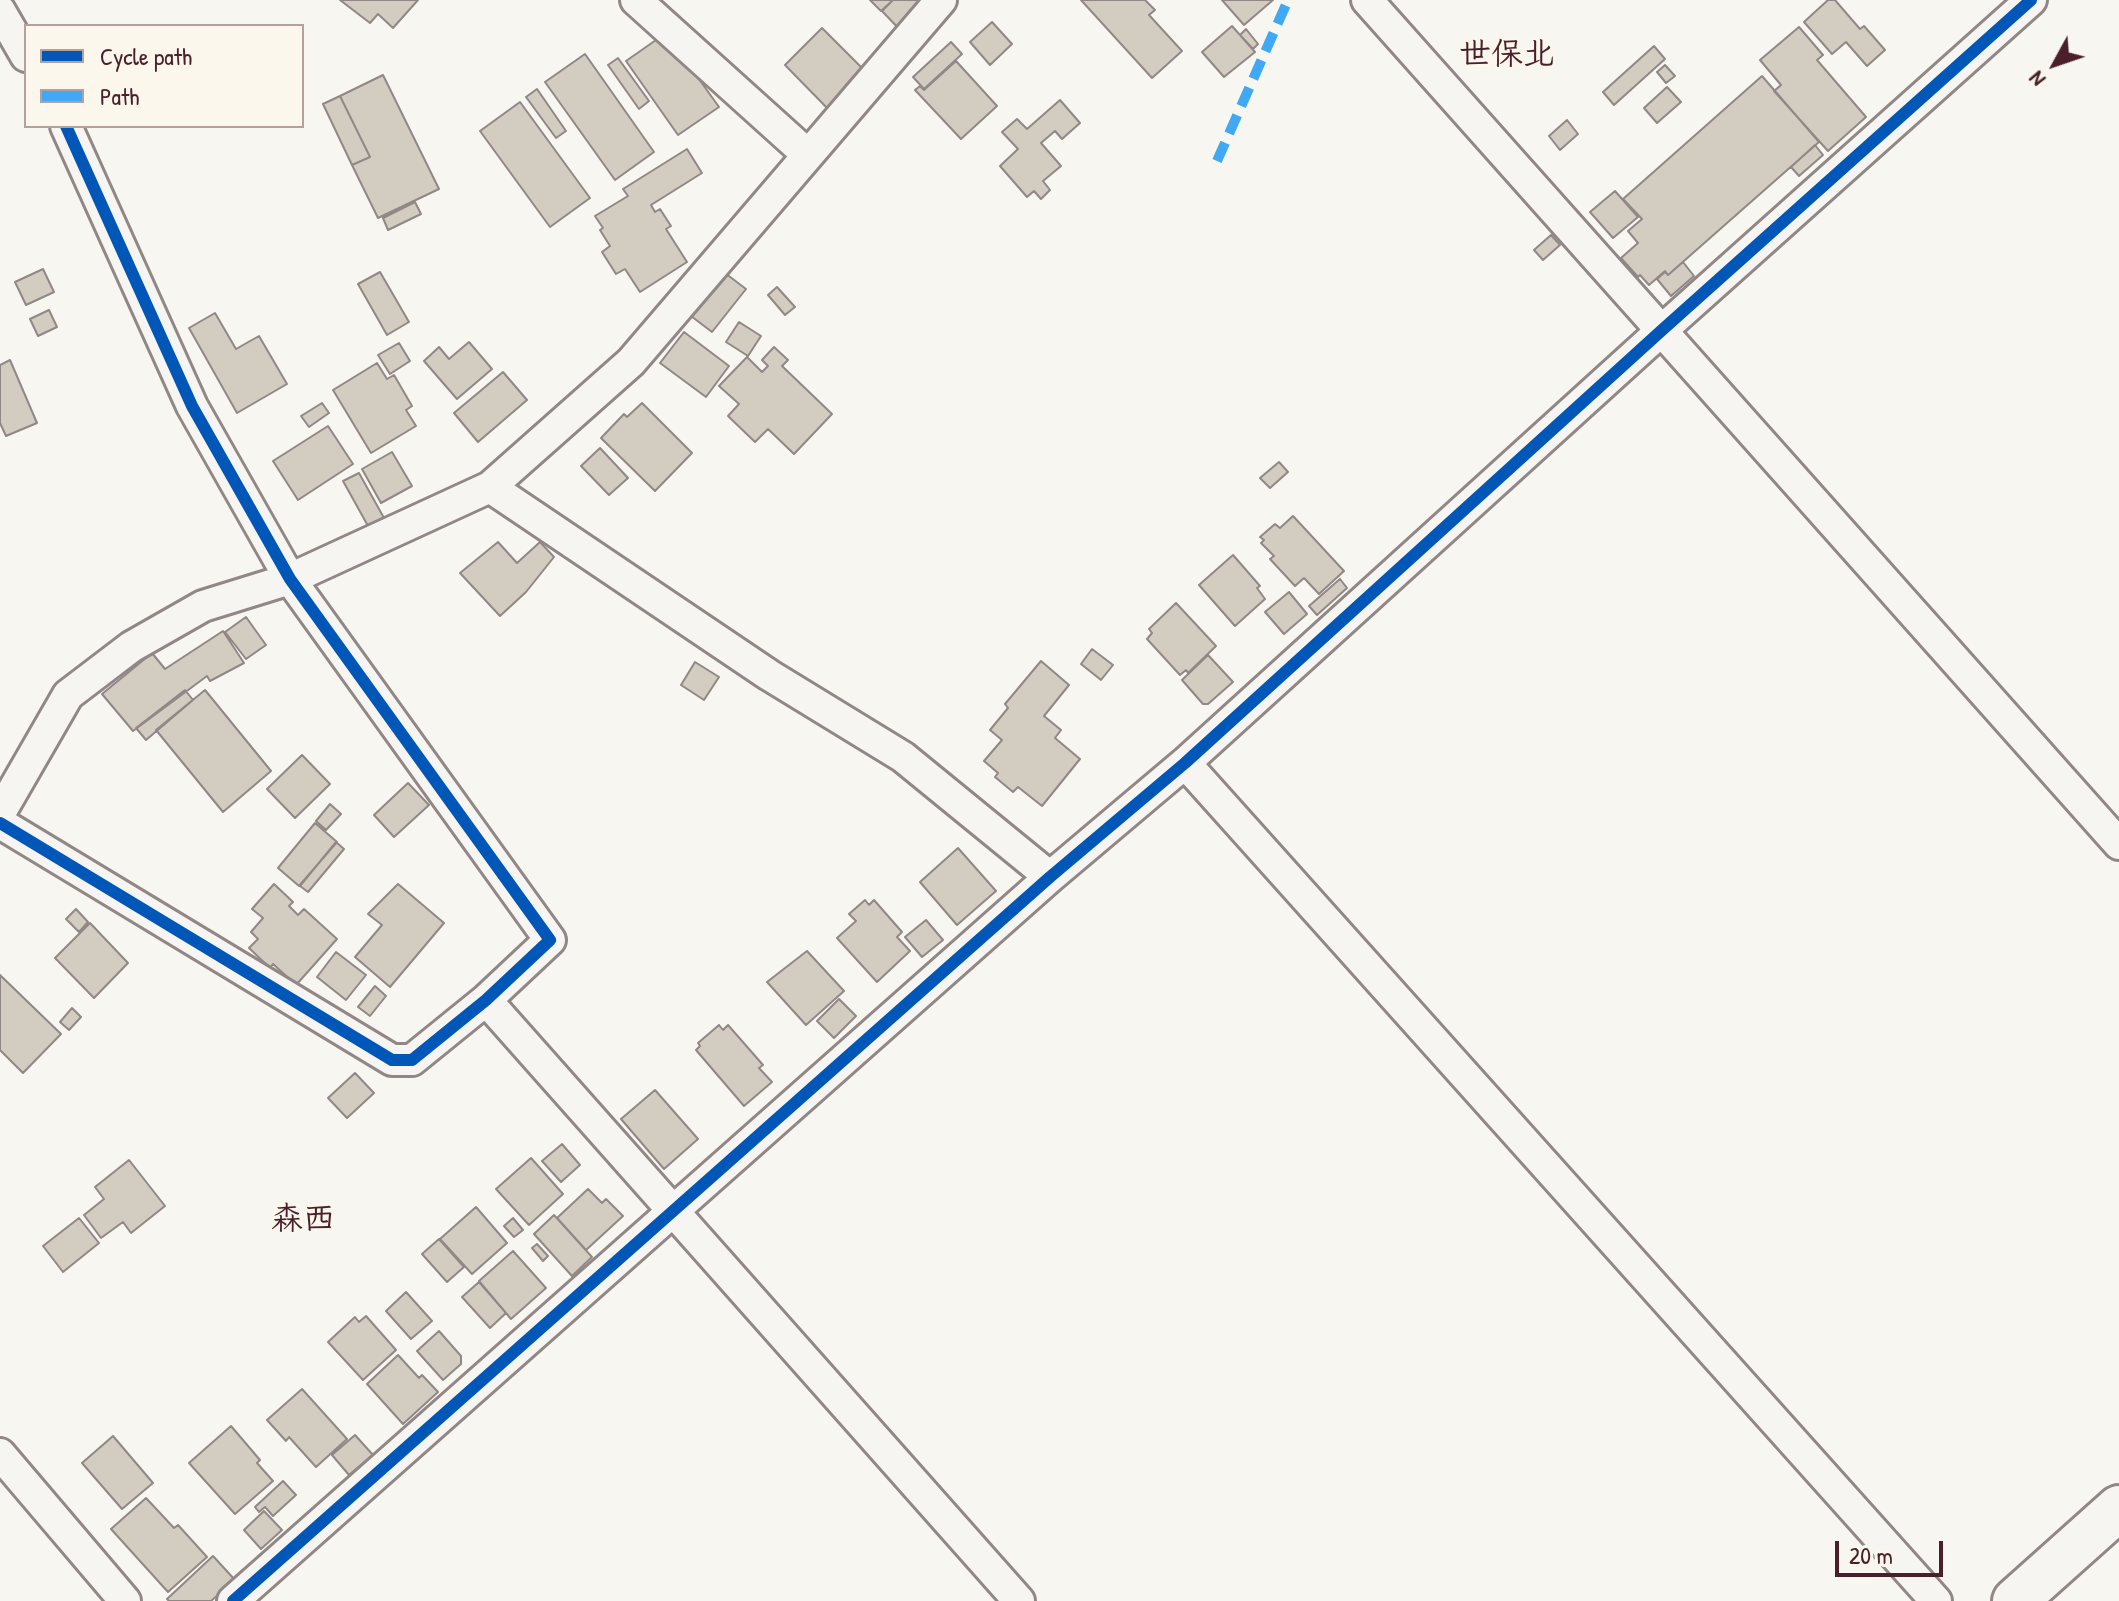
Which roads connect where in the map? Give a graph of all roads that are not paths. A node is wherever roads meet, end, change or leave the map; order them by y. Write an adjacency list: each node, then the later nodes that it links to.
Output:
1 (636, 0): 8 (street)
2 (941, 0): 8 (street)
3 (1367, 0): 9 (street)
4 (2031, 0): 9 (street)
5 (0, 11): 6 (street)
6 (24, 53)
7 (67, 128): 11 (street)
8 (808, 155): 10 (street)
9 (1661, 331): 12 (street); 15 (street)
10 (490, 487): 11 (street); 16 (street)
11 (290, 579): 13 (street); 17 (street)
12 (1185, 763): 16 (street); 24 (street)
13 (0, 813)
14 (0, 823): 17 (street)
15 (2119, 844)
16 (1050, 877): 18 (street)
17 (486, 1000): 18 (street)
18 (675, 1212): 22 (street); 23 (street)
19 (0, 1454): 21 (street)
20 (2119, 1508): 25 (street)
21 (125, 1601)
22 (233, 1601)
23 (1019, 1601)
24 (1936, 1601)
25 (2015, 1601)

